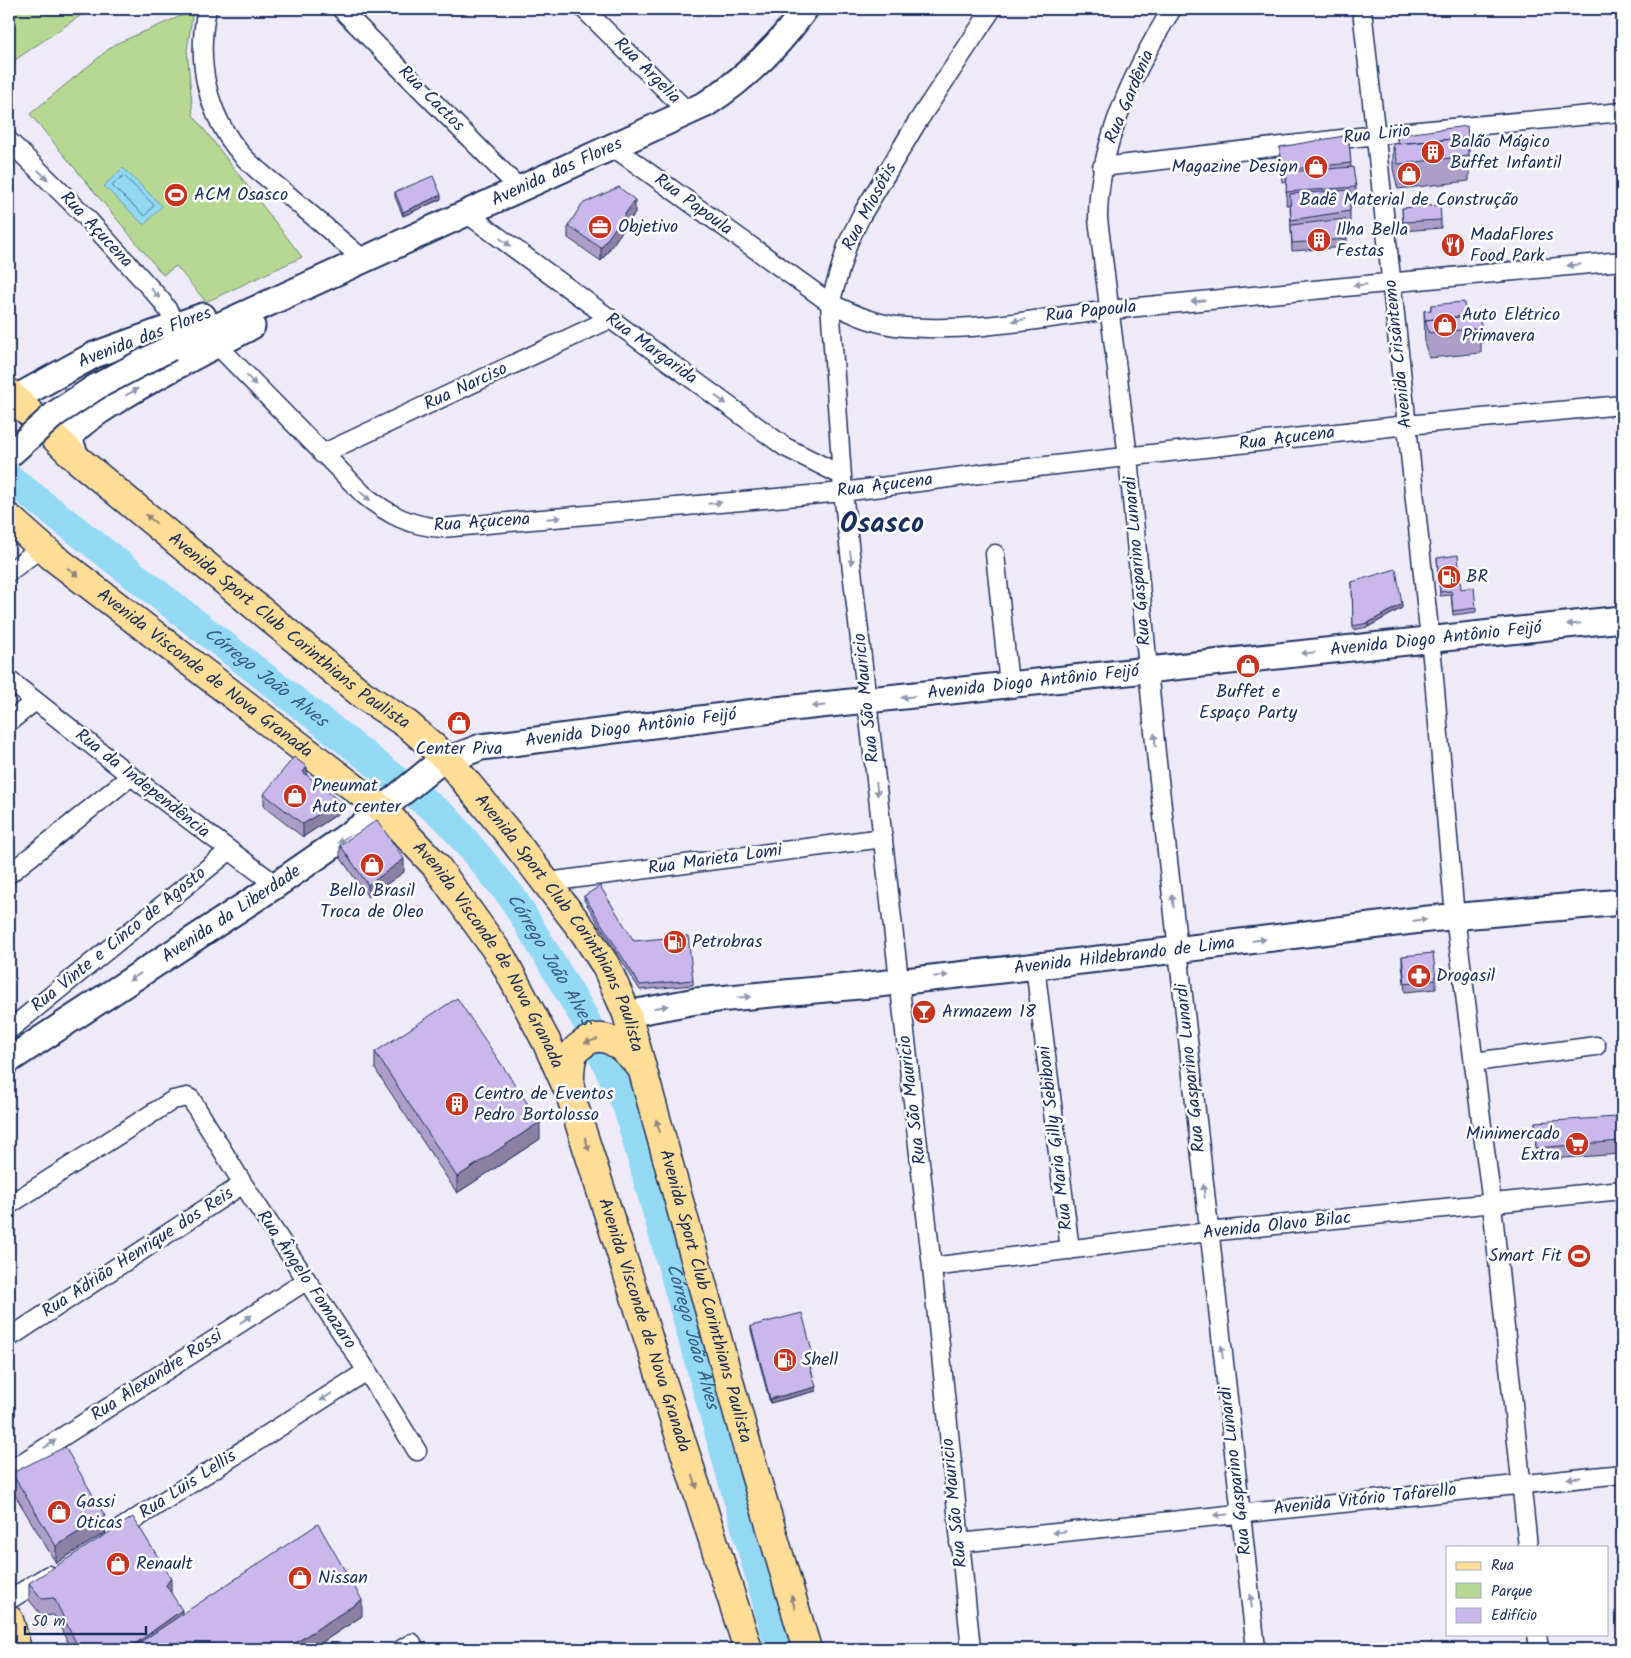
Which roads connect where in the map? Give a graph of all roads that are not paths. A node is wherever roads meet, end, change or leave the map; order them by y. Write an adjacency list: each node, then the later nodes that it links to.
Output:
1 (206, 9): 16 (street)
2 (341, 9): 14 (street, Rua Cactos)
3 (584, 9): 8 (street, Rua Argelia)
4 (805, 9): 8 (main road, Avenida das Flores)
5 (992, 9): 20 (street, Rua Miosótis)
6 (1172, 9): 13 (street, Rua Gardênia)
7 (1362, 9): 10 (street, Avenida Crisântemo)
8 (688, 112): 12 (main road, Avenida das Flores)
9 (1622, 112): 10 (street, Rua Lirio)
10 (1376, 134): 13 (street, Rua Lirio); 18 (street, Avenida Crisântemo)
11 (9, 141): 23 (street, Rua Açucena, one-way to 23)
12 (613, 147): 14 (main road, Avenida das Flores); 20 (street, Rua Papoula)
13 (1102, 167): 21 (street, Rua Gardênia)
14 (520, 189): 15 (main road, Avenida das Flores)
15 (466, 213): 16 (main road, Avenida das Flores); 22 (street, Rua Margarida, one-way to 22)
16 (363, 259): 19 (main road, Avenida das Flores)
17 (1622, 261): 18 (street, Rua Papoula, one-way to 18)
18 (1391, 282): 21 (street, Rua Papoula, one-way to 21); 29 (street, Avenida Crisântemo)
19 (282, 295): 23 (main road, Avenida das Flores); 24 (main road, Avenida das Flores)
20 (830, 303): 21 (street, Rua Papoula, one-way to 20); 34 (street, Rua Miosótis)
21 (1109, 309): 32 (street, Rua Gardênia)
22 (610, 319): 30 (street, Rua Narciso); 34 (street, Rua Margarida, one-way to 34)
23 (174, 336): 25 (main road, Avenida das Flores); 31 (main road, bridge)
24 (217, 346): 28 (main road, Avenida das Flores, one-way to 24); 30 (street, Rua Açucena, one-way to 30)
25 (94, 355): 26 (main road, Avenida das Flores); 28 (main road)
26 (12, 396): 33 (main road, Avenida Sport Club Corinthians Paulista)
27 (1622, 405): 29 (street, Rua Açucena)
28 (99, 410): 33 (main road, Avenida das Flores)
29 (1407, 425): 32 (street, Rua Açucena); 40 (street, Avenida Crisântemo)
30 (322, 454): 34 (street, Rua Açucena, one-way to 34)
31 (9, 455)
32 (1128, 457): 34 (street, Rua Açucena); 41 (street, Rua Gasparino Lunardi)
33 (77, 459): 47 (main road, Avenida Sport Club Corinthians Paulista, one-way to 33)
34 (842, 483): 45 (street, Rua São Mauricio, one-way to 45)
35 (9, 518): 36 (main road, Avenida Visconde de Nova Granada)
36 (42, 547): 38 (street); 49 (main road, Avenida Visconde de Nova Granada, one-way to 49)
37 (996, 554): 43 (street)
38 (9, 572)
39 (1622, 619): 40 (main road, Avenida Diogo Antônio Feijó, one-way to 40)
40 (1430, 639): 41 (main road, Avenida Diogo Antônio Feijó, one-way to 41); 56 (street, Avenida Crisântemo)
41 (1148, 669): 43 (main road, Avenida Diogo Antônio Feijó); 57 (street, Rua Gasparino Lunardi, one-way to 41)
42 (9, 680): 44 (street, Rua da Independência)
43 (1009, 684): 45 (main road, Avenida Diogo Antônio Feijó, one-way to 45)
44 (35, 701): 46 (street); 48 (street, Rua da Independência)
45 (868, 701): 47 (main road, Avenida Diogo Antônio Feijó, one-way to 47); 50 (street, Rua São Mauricio, one-way to 50)
46 (9, 722)
47 (442, 762): 49 (main road, Avenida da Liberdade); 53 (main road, Avenida Sport Club Corinthians Paulista)
48 (131, 776): 51 (street, Rua da Independência); 52 (street)
49 (392, 801): 54 (main road, Avenida da Liberdade, one-way to 54); 66 (main road, Avenida Visconde de Nova Granada)
50 (883, 838): 53 (street, Rua Marieta Lomi); 59 (street, Rua São Mauricio)
51 (229, 851): 54 (street, Rua da Independência); 61 (street, Rua Vinte e Cinco de Agosto)
52 (9, 874)
53 (548, 882): 60 (main road, Avenida Sport Club Corinthians Paulista)
54 (276, 885): 63 (main road, Avenida da Liberdade, one-way to 63)
55 (1622, 902): 56 (main road, Avenida Hildebrando de Lima)
56 (1455, 917): 57 (main road, Avenida Hildebrando de Lima, one-way to 56); 65 (street, Avenida Crisântemo)
57 (1179, 950): 58 (main road, Avenida Hildebrando de Lima); 71 (street, Rua Gasparino Lunardi, one-way to 57)
58 (1035, 966): 59 (main road, Avenida Hildebrando de Lima, one-way to 58); 72 (street, Rua Maria Gilly Sebiboni)
59 (899, 981): 60 (main road, Avenida Hildebrando de Lima, one-way to 59); 73 (street, Rua São Mauricio)
60 (627, 1014): 64 (main road, Avenida Sport Club Corinthians Paulista)
61 (9, 1030)
62 (1596, 1046): 65 (street)
63 (9, 1060)
64 (636, 1061): 66 (main road, one-way to 66); 91 (main road, Avenida Sport Club Corinthians Paulista, one-way to 64)
65 (1474, 1062): 69 (street, Avenida Crisântemo)
66 (570, 1085): 90 (main road, Avenida Visconde de Nova Granada, one-way to 90)
67 (243, 1184): 70 (street, Rua Ângelo Fomazaro); 74 (street, Rua Ângelo Fomazaro); 75 (street, Rua Adrião Henrique dos Reis)
68 (1622, 1190): 69 (street, Avenida Olavo Bilac)
69 (1492, 1204): 71 (street, Avenida Olavo Bilac); 80 (street, Avenida Crisântemo)
70 (9, 1205)
71 (1208, 1232): 72 (street, Avenida Olavo Bilac); 81 (street, Rua Gasparino Lunardi, one-way to 71)
72 (1070, 1250): 73 (street, Avenida Olavo Bilac)
73 (932, 1268): 83 (street, Rua São Mauricio)
74 (306, 1281): 76 (street, Rua Ângelo Fomazaro); 78 (street, Rua Alexandre Rossi, one-way to 74)
75 (9, 1338)
76 (367, 1370): 77 (street, Rua Ângelo Fomazaro); 82 (street, Rua Luis Lellis, one-way to 82)
77 (417, 1451)
78 (9, 1470)
79 (1622, 1474): 80 (street, Avenida Vitório Tafarello, one-way to 80)
80 (1521, 1483): 81 (street, Avenida Vitório Tafarello); 84 (street, Avenida Crisântemo)
81 (1242, 1513): 83 (street, Avenida Vitório Tafarello, one-way to 83); 93 (street, Rua Gasparino Lunardi, one-way to 81)
82 (100, 1542)
83 (959, 1543): 92 (street, Rua São Mauricio)
84 (1528, 1546)
85 (67, 1563): 86 (street)
86 (9, 1600)
87 (9, 1620): 89 (main road)
88 (1538, 1636): 94 (street)
89 (17, 1649)
90 (748, 1649)
91 (807, 1649)
92 (971, 1649)
93 (1256, 1649)
94 (1539, 1649)

